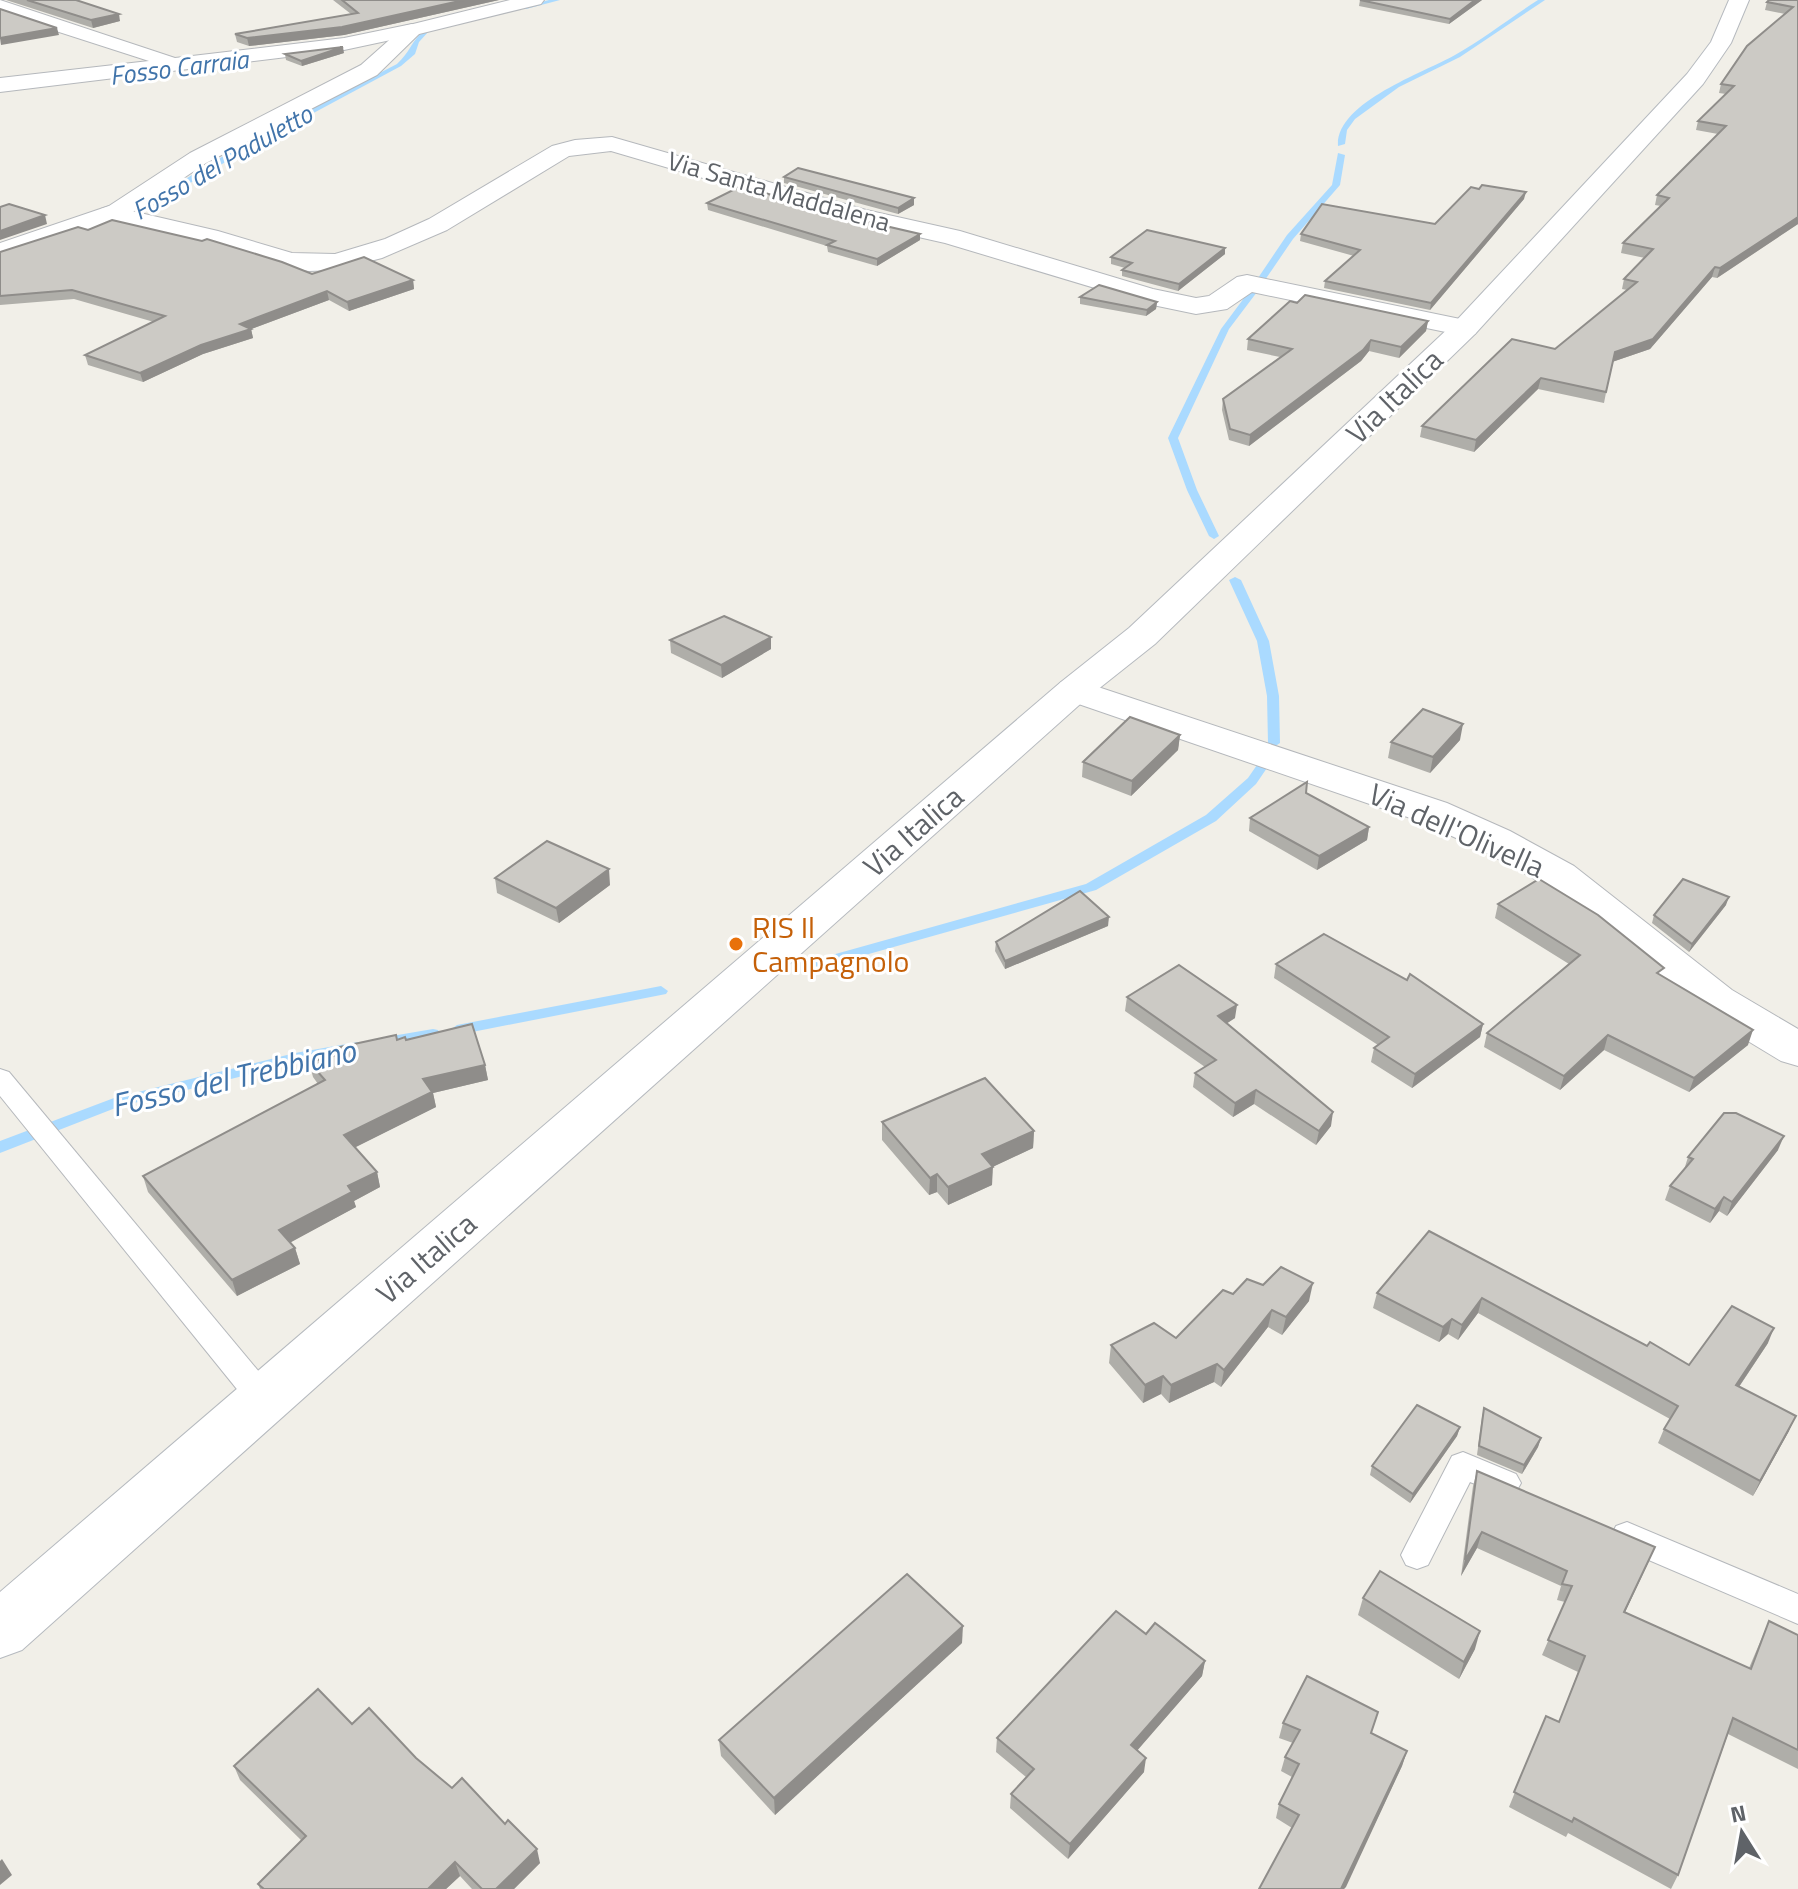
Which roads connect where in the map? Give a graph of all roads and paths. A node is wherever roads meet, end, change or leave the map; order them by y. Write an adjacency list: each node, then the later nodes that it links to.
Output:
1 (534, 0): 4 (street)
2 (1732, 4): 9 (street, Via Italica)
3 (0, 6): 5 (street)
4 (412, 30): 5 (street); 7 (street)
5 (181, 64): 6 (street)
6 (0, 85)
7 (121, 216): 8 (street); 9 (street, Via Santa Maddalena)
8 (0, 252)
9 (1465, 328): 10 (street, Via Italica)
10 (1074, 690): 11 (street, Via dell'Olivella); 13 (street, Via Italica)
11 (1798, 1050)
12 (0, 1078): 13 (lane)
13 (264, 1400): 18 (street, Via Italica)
14 (1535, 1496): 16 (lane)
15 (1594, 1521): 17 (lane)
16 (1417, 1555)
17 (1798, 1609)
18 (0, 1630)

